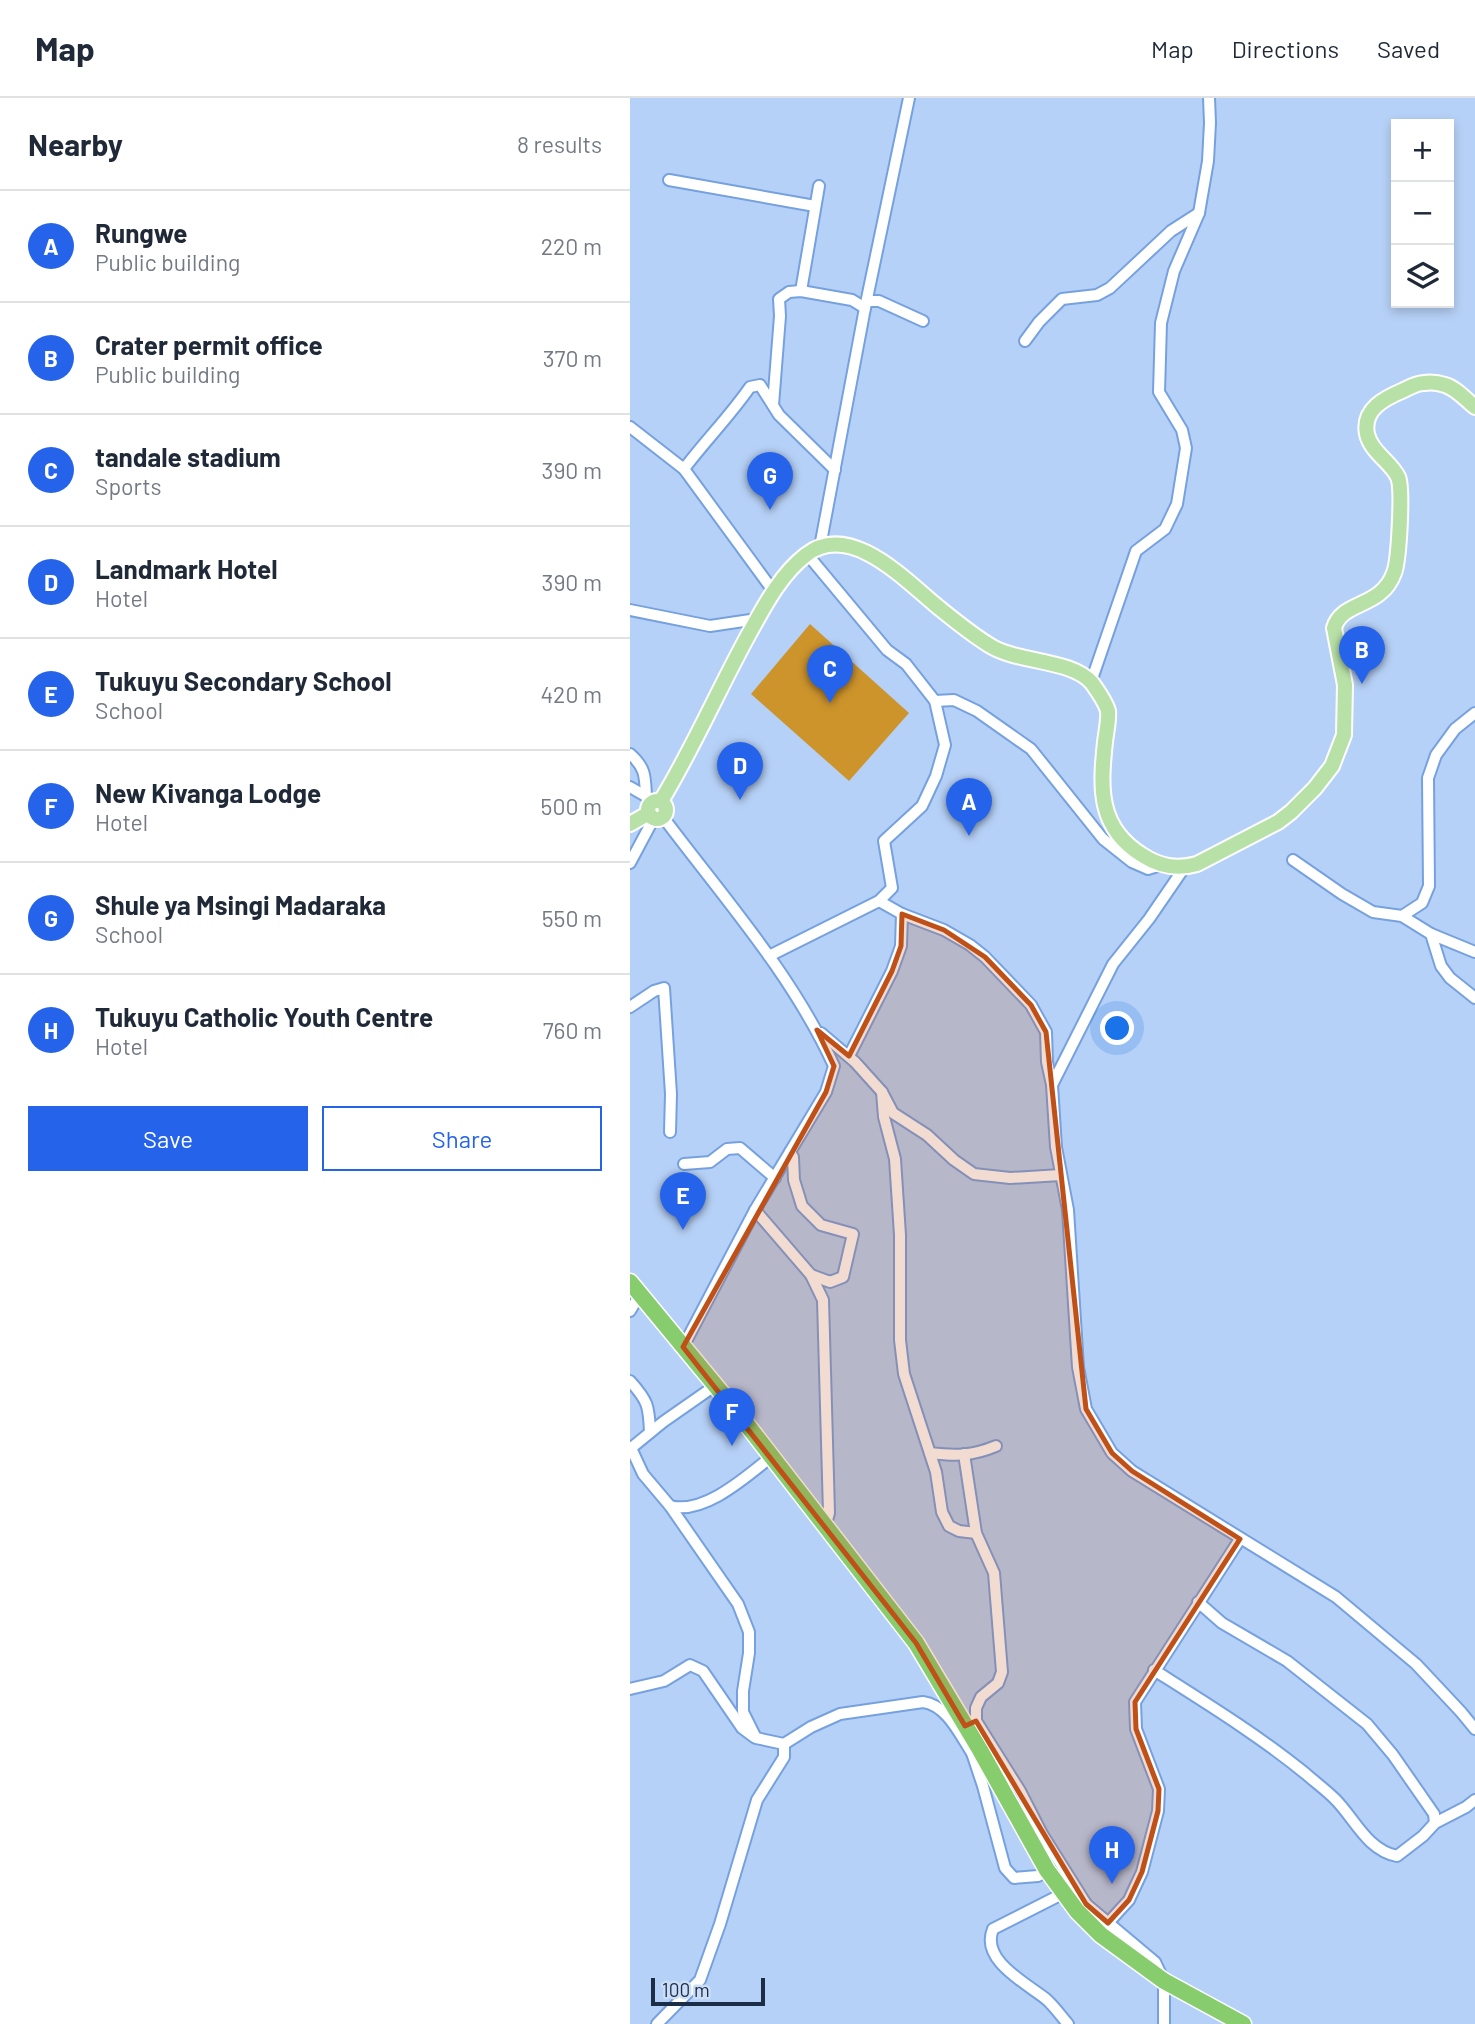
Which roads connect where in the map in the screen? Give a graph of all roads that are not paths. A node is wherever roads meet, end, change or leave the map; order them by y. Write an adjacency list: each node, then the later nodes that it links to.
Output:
1 (909, 98): 8 (street)
2 (1209, 98): 6 (street)
3 (668, 180): 5 (street)
4 (819, 186): 5 (street)
5 (815, 206): 7 (street)
6 (1199, 213): 10 (street); 21 (street)
7 (802, 291): 8 (street); 11 (street)
8 (866, 304): 9 (street); 15 (street)
9 (923, 321)
10 (1025, 341)
11 (773, 405): 14 (street); 15 (street)
12 (1475, 407): 31 (main road)
13 (630, 427): 14 (street)
14 (684, 470): 18 (street)
15 (835, 470): 16 (street)
16 (820, 547): 17 (main road); 21 (main road)
17 (807, 554): 18 (main road); 22 (street)
18 (774, 592): 20 (main road)
19 (630, 610): 20 (street)
20 (757, 620): 26 (main road)
21 (1091, 682): 30 (main road)
22 (935, 701): 30 (street); 32 (street)
23 (1475, 713): 34 (street)
24 (630, 754): 26 (street)
25 (630, 787): 26 (street)
26 (654, 808): 27 (main road); 29 (street); 37 (street)
27 (630, 824)
28 (1293, 860): 34 (street)
29 (630, 863)
30 (1161, 865): 31 (main road)
31 (1184, 867): 42 (street)
32 (879, 901): 33 (street); 37 (street)
33 (902, 914): 41 (street); 42 (street)
34 (1402, 916): 35 (street)
35 (1431, 934): 36 (street); 38 (street)
36 (1475, 951)
37 (769, 956): 40 (street)
38 (1475, 998)
39 (630, 1007): 44 (street)
40 (817, 1030): 41 (street); 45 (street)
41 (849, 1056): 43 (street)
42 (1052, 1085): 47 (street)
43 (882, 1092): 47 (street); 59 (street)
44 (670, 1132)
45 (790, 1152): 48 (street); 50 (street)
46 (684, 1164): 48 (street)
47 (1061, 1175): 65 (street)
48 (775, 1178): 49 (street)
49 (755, 1210): 50 (street); 53 (street)
50 (811, 1275): 63 (street)
51 (635, 1288): 52 (street); 53 (highway)
52 (630, 1311)
53 (683, 1347): 55 (highway)
54 (630, 1381): 56 (street)
55 (716, 1385): 56 (street); 61 (highway)
56 (650, 1432): 58 (street)
57 (996, 1446): 60 (street)
58 (630, 1449): 62 (street)
59 (930, 1453): 60 (street); 64 (street)
60 (964, 1454): 64 (street)
61 (771, 1457): 62 (street); 63 (highway)
62 (670, 1506): 71 (street)
63 (825, 1527): 69 (highway)
64 (976, 1533): 69 (street)
65 (1240, 1539): 66 (street); 70 (street)
66 (1198, 1602): 67 (street); 75 (street)
67 (1154, 1670): 75 (street); 80 (street)
68 (630, 1689): 71 (street)
69 (971, 1723): 73 (highway); 76 (street)
70 (1475, 1730)
71 (756, 1738): 72 (street)
72 (784, 1744): 73 (street); 82 (street)
73 (976, 1752): 76 (highway); 77 (street)
74 (1475, 1800): 75 (street)
75 (1435, 1823)
76 (1033, 1832): 77 (highway); 79 (street)
77 (1047, 1870): 78 (highway)
78 (1064, 1893): 79 (street); 81 (highway); 83 (street)
79 (1086, 1904): 80 (street)
80 (1108, 1923): 81 (street)
81 (1164, 1981): 84 (street); 85 (highway)
82 (657, 2024)
83 (1068, 2024)
84 (1164, 2024)
85 (1243, 2024)

